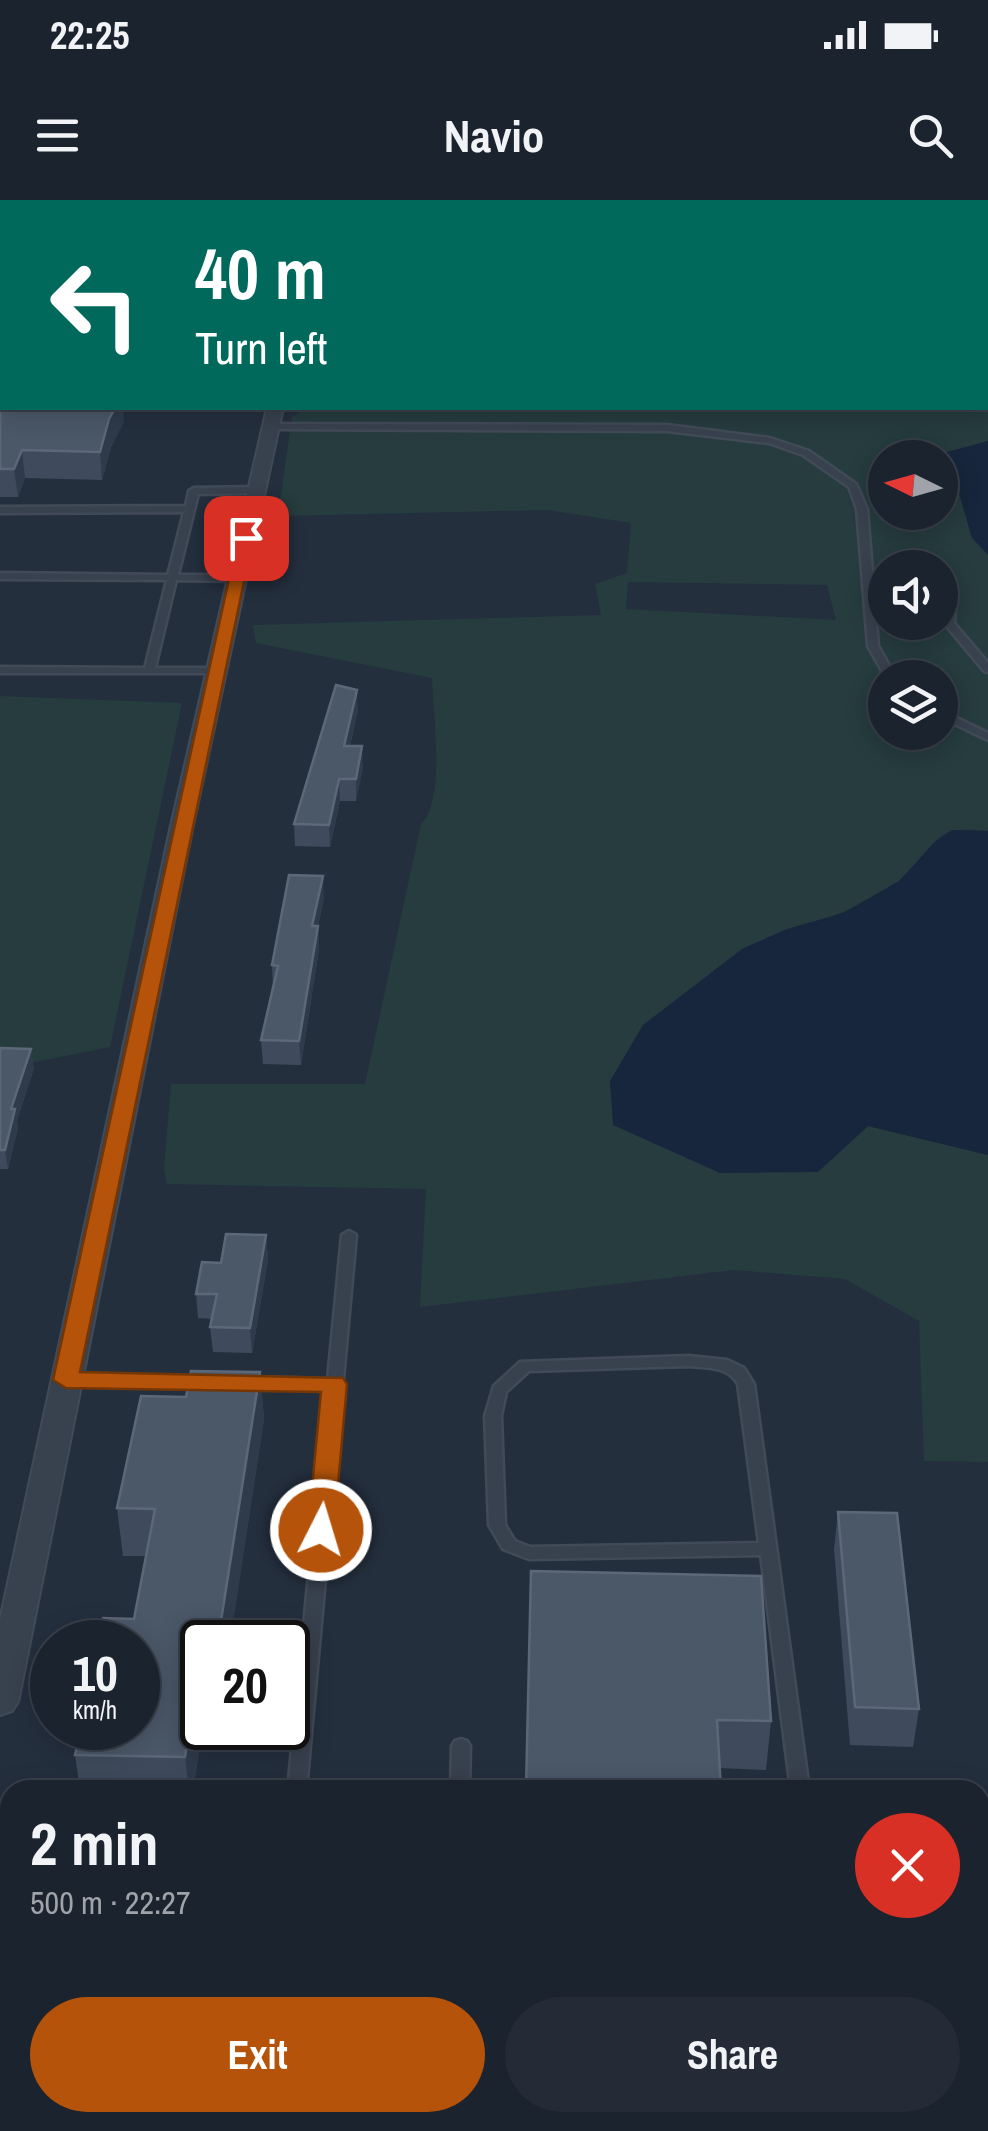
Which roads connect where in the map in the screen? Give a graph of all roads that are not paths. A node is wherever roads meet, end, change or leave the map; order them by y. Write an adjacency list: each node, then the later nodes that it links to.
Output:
1 (273, 417): 2 (street); 6 (lane)
2 (256, 490): 3 (lane); 8 (street)
3 (189, 509): 4 (lane); 7 (lane)
4 (0, 510)
5 (0, 576): 7 (lane)
6 (868, 576)
7 (172, 577): 8 (lane); 12 (lane)
8 (237, 578): 13 (street)
9 (958, 634): 10 (lane)
10 (988, 669)
11 (0, 670): 12 (lane)
12 (149, 671): 13 (lane)
13 (219, 671): 17 (street)
14 (958, 722): 15 (lane)
15 (988, 737)
16 (349, 1234): 18 (lane)
17 (66, 1380): 18 (lane); 20 (street)
18 (334, 1384): 22 (lane)
19 (769, 1549): 19 (lane); 24 (lane)
20 (0, 1702)
21 (462, 1746): 23 (lane)
22 (298, 1780)
23 (460, 1780)
24 (799, 1780)

